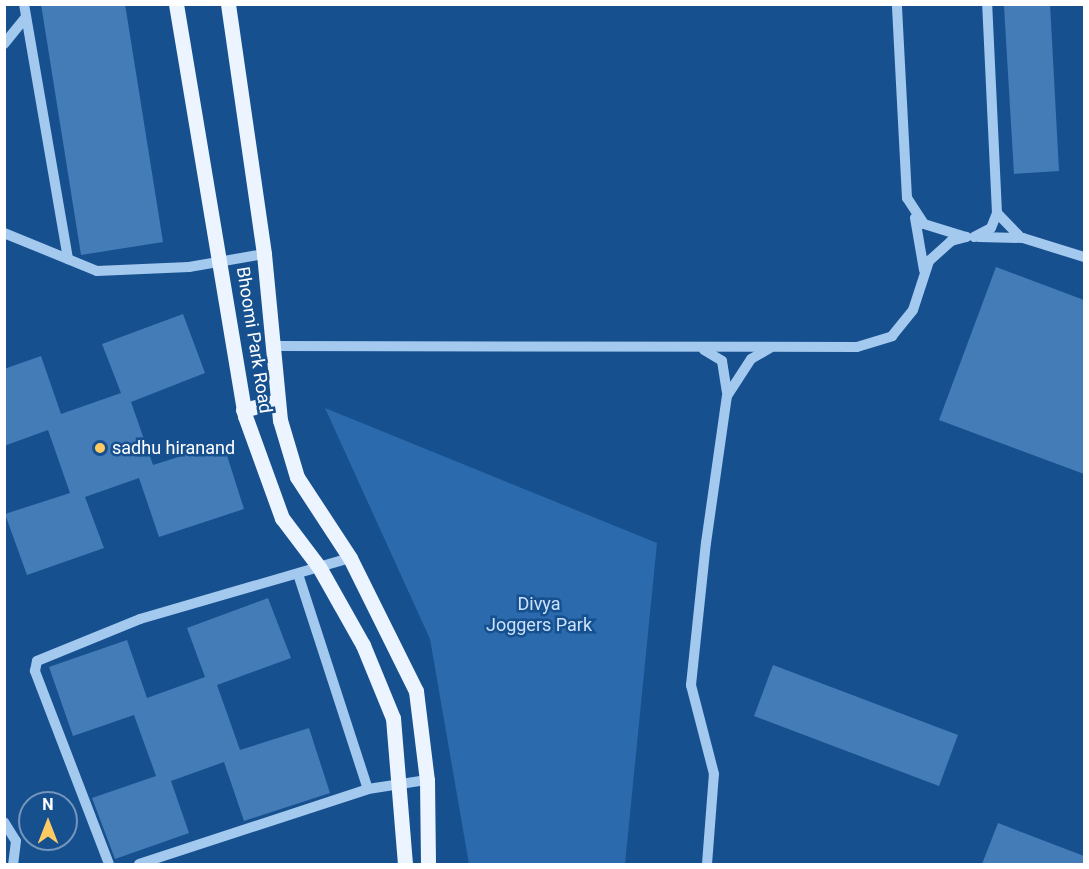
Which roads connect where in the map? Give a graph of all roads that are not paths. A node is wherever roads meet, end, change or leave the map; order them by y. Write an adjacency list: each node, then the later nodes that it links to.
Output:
1 (24, 4): 6 (street)
2 (176, 4): 16 (main road, Bhoomi Park Road)
3 (228, 4): 13 (main road)
4 (897, 4): 8 (street)
5 (987, 4): 9 (street)
6 (26, 17): 7 (street); 15 (street)
7 (4, 44)
8 (912, 213): 11 (street); 17 (street)
9 (997, 213): 11 (street); 12 (street)
10 (4, 233): 15 (street)
11 (970, 237): 12 (street); 17 (street)
12 (1023, 238): 14 (street)
13 (264, 254): 16 (street); 18 (main road)
14 (1084, 257)
15 (68, 259): 16 (street)
16 (222, 262): 23 (main road, Bhoomi Park Road)
17 (924, 274): 19 (street)
18 (274, 346): 20 (street); 22 (main road)
19 (773, 347): 20 (street); 21 (street)
20 (696, 348): 21 (street)
21 (727, 396): 38 (street)
22 (278, 401): 23 (main road); 24 (main road)
23 (243, 410): 25 (main road, Bhoomi Park Road)
24 (350, 558): 25 (street); 27 (main road)
25 (319, 567): 26 (street); 28 (main road, Bhoomi Park Road)
26 (298, 574): 31 (street); 34 (street)
27 (419, 714): 28 (main road); 29 (main road)
28 (393, 718): 30 (main road, Bhoomi Park Road)
29 (428, 780): 30 (street); 37 (main road)
30 (401, 783): 31 (street); 36 (main road, Bhoomi Park Road)
31 (368, 789): 35 (street)
32 (4, 822): 33 (street)
33 (13, 864)
34 (109, 864)
35 (139, 864)
36 (405, 864)
37 (428, 864)
38 (707, 864)

